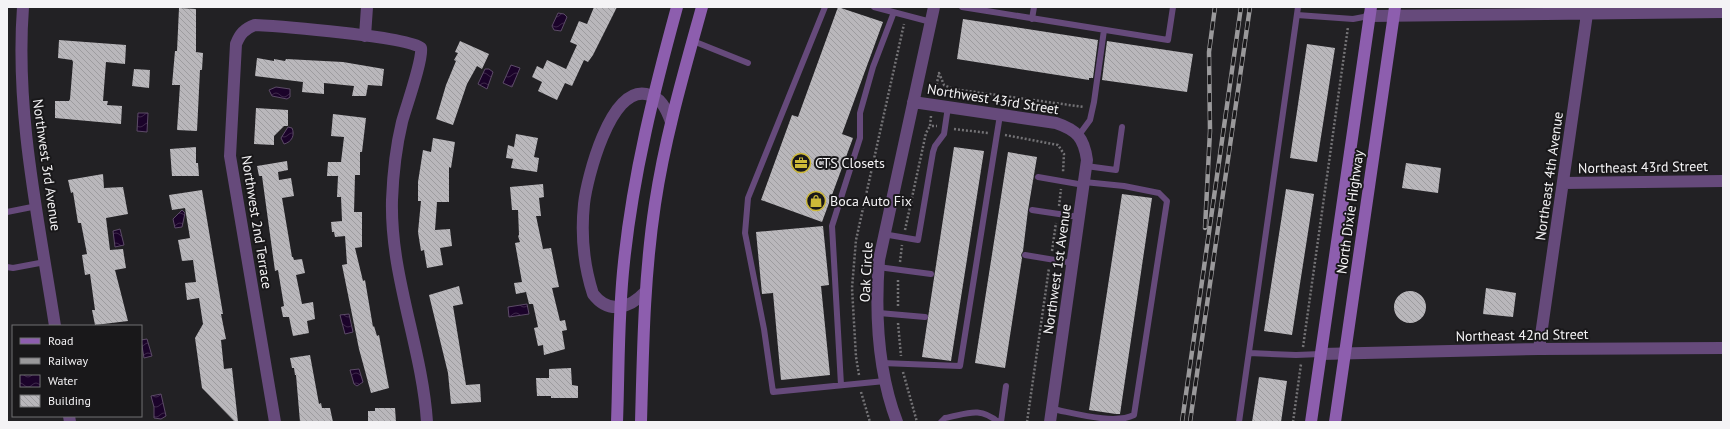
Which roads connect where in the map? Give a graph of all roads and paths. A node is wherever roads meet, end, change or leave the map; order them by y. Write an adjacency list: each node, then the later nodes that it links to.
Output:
1 (23, 7): 43 (street, Northwest 3rd Avenue)
2 (367, 7): 23 (street)
3 (677, 7): 26 (street)
4 (702, 7): 24 (street)
5 (826, 7): 70 (lane)
6 (874, 7): 15 (lane)
7 (934, 7): 21 (street, Oak Circle)
8 (962, 7): 19 (lane)
9 (1034, 7): 19 (lane)
10 (1172, 7): 22 (lane)
11 (1298, 7): 18 (lane)
12 (1588, 10): 14 (street); 16 (street); 41 (street, Northeast 4th Avenue)
13 (1370, 11): 14 (street); 20 (lane); 65 (street, North Dixie Highway)
14 (1394, 11): 66 (street, North Dixie Highway)
15 (894, 12): 17 (lane); 70 (lane)
16 (1723, 12)
17 (906, 15): 21 (lane); 69 (path)
18 (1297, 15): 20 (lane); 63 (lane)
19 (1032, 19): 22 (lane)
20 (1350, 19): 64 (path)
21 (931, 22): 27 (street, Oak Circle)
22 (1104, 30): 30 (lane)
23 (365, 36): 73 (street, Northwest 2nd Terrace); 74 (street)
24 (693, 41): 25 (lane); 32 (street)
25 (748, 63)
26 (653, 96): 32 (street); 57 (street); 57 (street)
27 (913, 102): 28 (street, Northwest 43rd Street); 48 (street, Oak Circle)
28 (933, 105): 29 (street, Northwest 43rd Street); 30 (path); 34 (path)
29 (948, 107): 31 (street, Northwest 43rd Street); 34 (lane)
30 (1092, 109): 36 (lane)
31 (1000, 115): 35 (lane); 36 (street, Northwest 43rd Street)
32 (671, 122): 56 (street)
33 (1122, 127): 37 (lane)
34 (946, 128): 35 (path); 48 (lane)
35 (997, 134): 39 (path); 67 (lane)
36 (1079, 135): 37 (street, Northwest 1st Avenue)
37 (1086, 166): 42 (street, Northwest 1st Avenue)
38 (1038, 177): 39 (lane)
39 (1062, 181): 42 (lane); 46 (path)
40 (1723, 181): 41 (street, Northeast 43rd Street)
41 (1563, 183): 62 (street, Northeast 4th Avenue)
42 (1084, 184): 47 (street, Northwest 1st Avenue); 72 (lane)
43 (37, 206): 45 (lane); 51 (street, Northwest 3rd Avenue)
44 (1032, 210): 46 (lane)
45 (7, 212)
46 (1057, 214): 47 (lane); 50 (path)
47 (1079, 217): 52 (street, Northwest 1st Avenue)
48 (883, 234): 54 (street, Oak Circle)
49 (1025, 255): 50 (lane)
50 (1050, 259): 52 (lane); 81 (path)
51 (45, 262): 53 (lane); 60 (street, Northwest 3rd Avenue)
52 (1073, 263): 72 (street, Northwest 1st Avenue)
53 (7, 266)
54 (878, 267): 55 (lane); 58 (street, Oak Circle)
55 (931, 274)
56 (645, 292): 57 (street); 76 (street)
57 (620, 308): 75 (street)
58 (879, 313): 59 (lane); 67 (street, Oak Circle)
59 (925, 317)
60 (55, 325)
61 (1723, 348): 62 (street, Northeast 42nd Street)
62 (1539, 349): 66 (street, Northeast 42nd Street)
63 (1249, 353): 64 (lane); 83 (lane)
64 (1302, 354): 65 (lane); 84 (path)
65 (1321, 354): 66 (street, Northeast 42nd Street); 85 (street, North Dixie Highway)
66 (1344, 354): 86 (street, North Dixie Highway)
67 (882, 363): 68 (street, Oak Circle)
68 (885, 381): 69 (lane); 78 (street, Oak Circle)
69 (860, 383): 70 (lane); 77 (path)
70 (841, 385)
71 (1006, 386): 80 (lane)
72 (1052, 409): 82 (street, Northwest 1st Avenue)
73 (275, 422)
74 (427, 422)
75 (617, 422)
76 (641, 422)
77 (870, 422)
78 (897, 422)
79 (941, 422): 80 (lane)
80 (999, 422)
81 (1027, 422)
82 (1050, 422)
83 (1239, 422)
84 (1293, 422)
85 (1311, 422)
86 (1334, 422)

